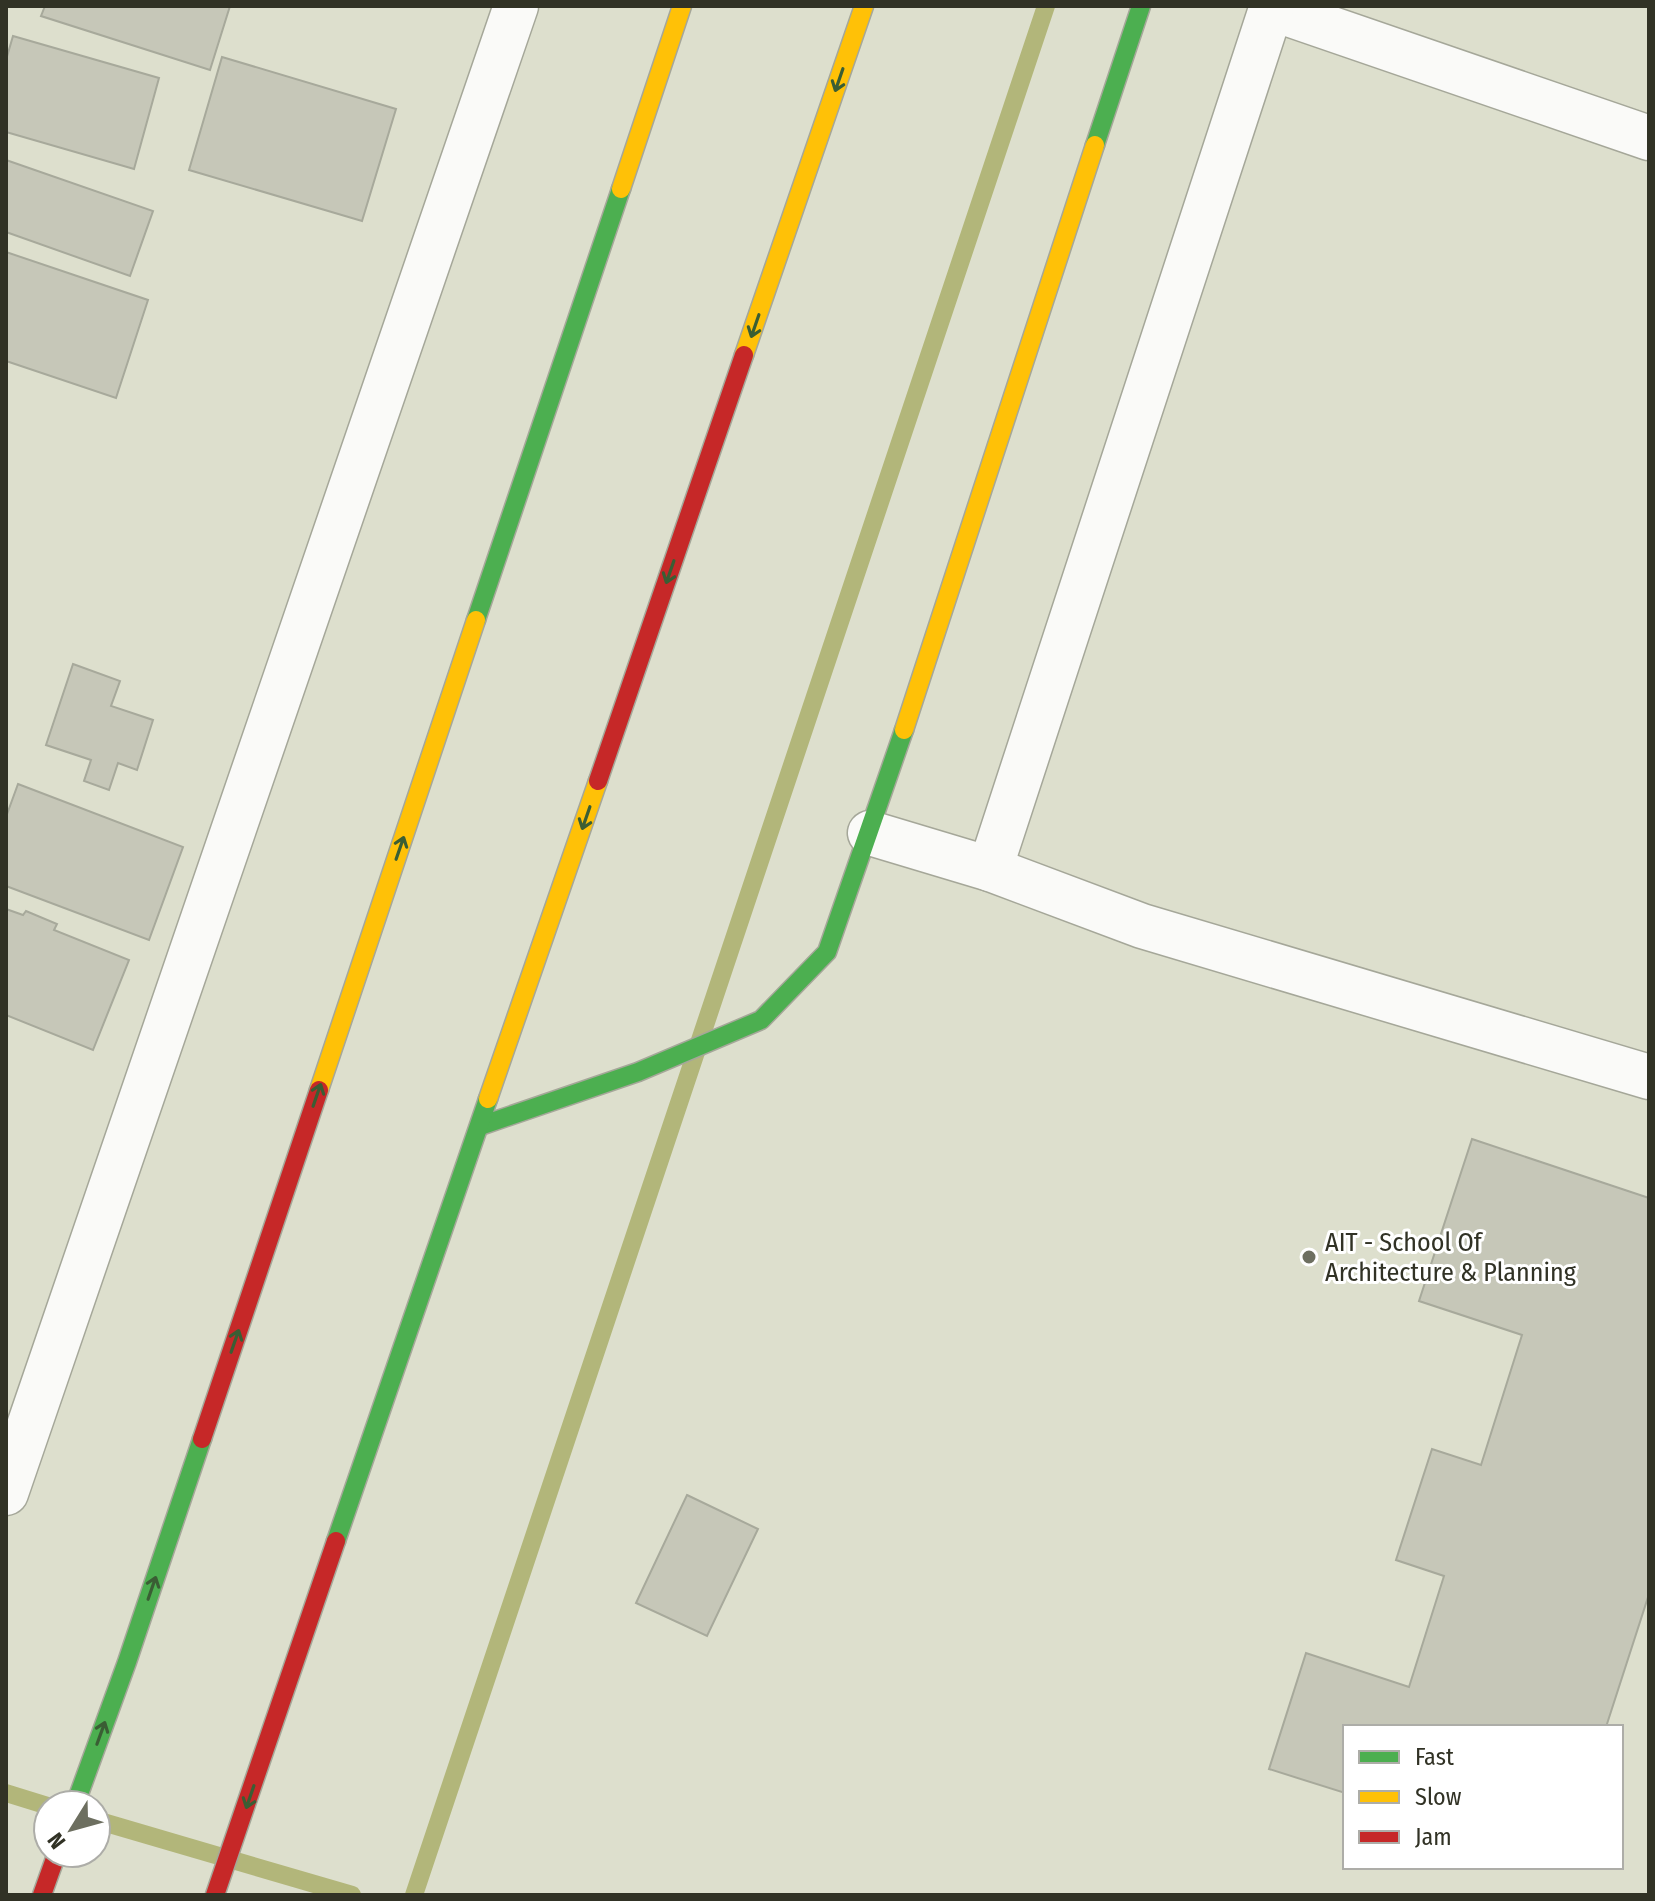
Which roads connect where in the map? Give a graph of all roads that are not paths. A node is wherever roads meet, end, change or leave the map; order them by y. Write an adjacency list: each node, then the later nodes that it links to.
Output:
1 (516, 6): 11 (street)
2 (682, 6): 12 (main road, one-way to 2)
3 (864, 6): 10 (main road, one-way to 10)
4 (1141, 6): 7 (main road)
5 (1272, 7): 6 (street); 8 (street)
6 (1649, 138)
7 (870, 833): 8 (street); 10 (main road)
8 (990, 869): 9 (street)
9 (1649, 1077)
10 (480, 1126): 15 (main road, one-way to 15)
11 (6, 1493)
12 (81, 1789)
13 (51, 1869): 14 (main road)
14 (42, 1895)
15 (215, 1895)

